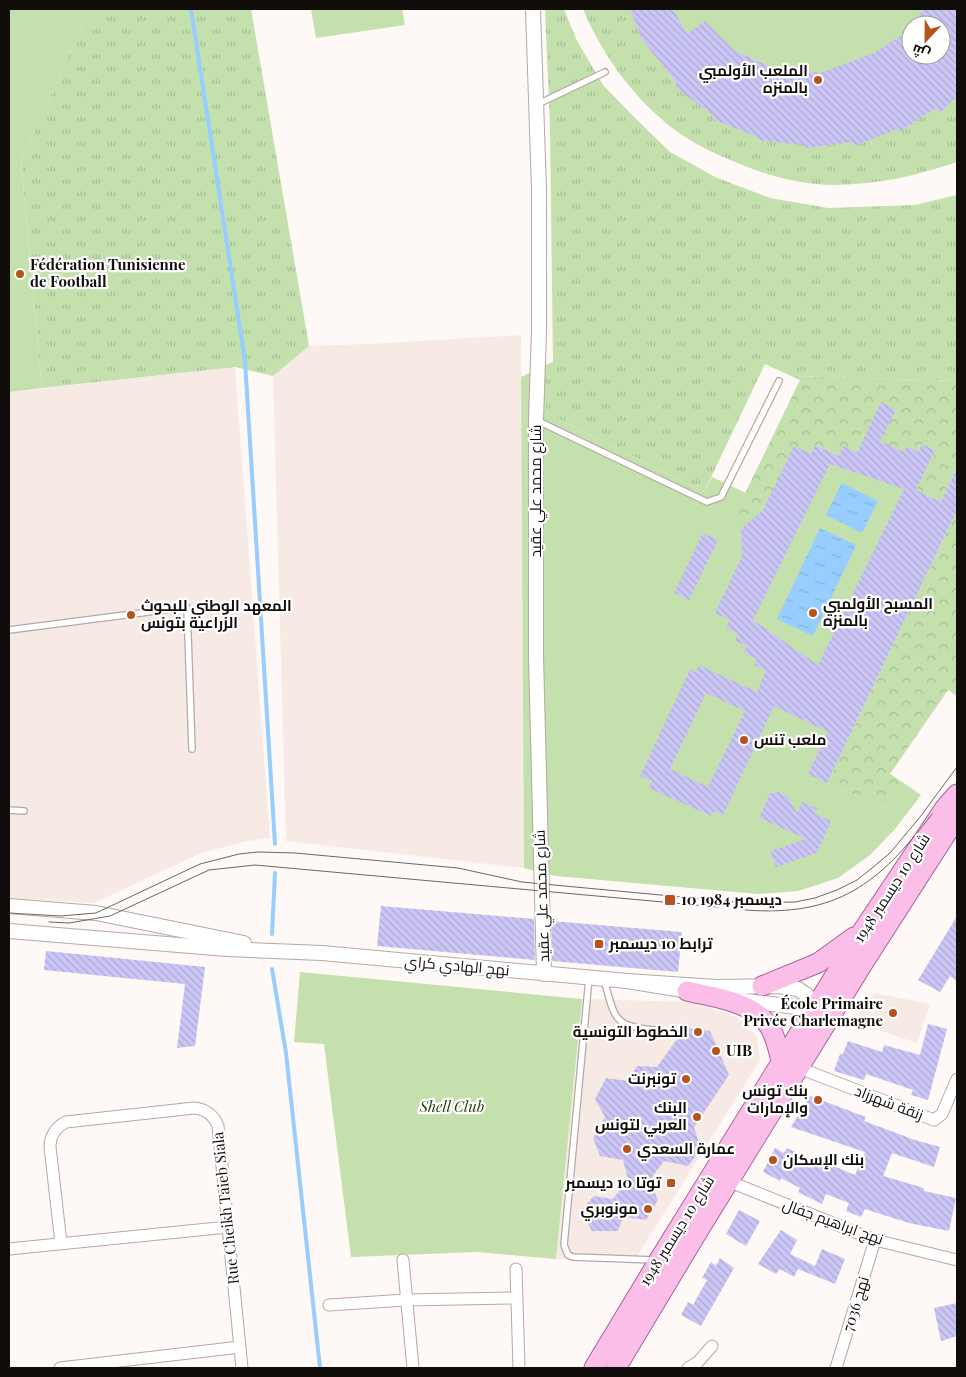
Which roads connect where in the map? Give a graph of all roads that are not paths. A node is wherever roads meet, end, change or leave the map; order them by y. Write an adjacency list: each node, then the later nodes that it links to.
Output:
1 (533, 9): 3 (street, شارع محمد علي عقيد)
2 (605, 72): 3 (lane)
3 (536, 105): 5 (street, شارع محمد علي عقيد)
4 (779, 381): 5 (lane)
5 (536, 420): 16 (street, شارع محمد علي عقيد)
6 (9, 630): 7 (lane)
7 (192, 750)
8 (957, 794): 13 (main road, شارع 10 ديسمبر 1948)
9 (9, 810): 10 (lane)
10 (24, 811)
11 (957, 817): 23 (main road, شارع 10 ديسمبر 1948)
12 (9, 906): 15 (street, نهج الهادي كراي)
13 (863, 930): 20 (main road); 22 (main road, شارع 10 ديسمبر 1948)
14 (9, 931): 15 (street, نهج الهادي كراي)
15 (286, 952): 16 (street, نهج الهادي كراي)
16 (544, 974): 17 (street, نهج الهادي كراي)
17 (589, 978): 18 (street, نهج الهادي كراي); 36 (lane)
18 (604, 979): 19 (street, نهج الهادي كراي); 24 (lane)
19 (627, 981): 20 (street, نهج الهادي كراي); 21 (street, نهج الهادي كراي)
20 (762, 986): 22 (street, نهج الهادي كراي)
21 (687, 991): 22 (street, نهج الهادي كراي); 26 (main road)
22 (814, 1009): 23 (main road); 25 (main road); 26 (main road, شارع 10 ديسمبر 1948)
23 (834, 1011): 25 (main road, شارع 10 ديسمبر 1948)
24 (663, 1031)
25 (821, 1032): 27 (main road, شارع 10 ديسمبر 1948)
26 (781, 1061): 29 (main road, شارع 10 ديسمبر 1948)
27 (799, 1068): 28 (street, زنقة شهرزاد); 30 (main road, شارع 10 ديسمبر 1948)
28 (957, 1079)
29 (712, 1175): 30 (street, نهج ابراهيم جفال); 36 (main road, شارع 10 ديسمبر 1948)
30 (730, 1182): 32 (street, نهج ابراهيم جفال); 49 (main road, شارع 10 ديسمبر 1948)
31 (228, 1227): 33 (street); 33 (street, Rue Cheikh Taieb Siala); 43 (street, Rue Cheikh Taieb Siala)
32 (875, 1240): 37 (street, نهج ابراهيم جفال); 51 (street, نهج 7036)
33 (61, 1243): 34 (street)
34 (9, 1249)
35 (403, 1260): 40 (street)
36 (659, 1260): 44 (main road, شارع 10 ديسمبر 1948)
37 (957, 1260)
38 (516, 1270): 39 (street)
39 (516, 1298): 40 (street); 48 (street)
40 (406, 1300): 41 (street); 47 (street)
41 (329, 1305)
42 (712, 1346): 50 (street)
43 (240, 1347): 45 (street); 46 (street, Rue Cheikh Taieb Siala)
44 (602, 1366)
45 (60, 1368)
46 (242, 1368)
47 (413, 1368)
48 (519, 1368)
49 (616, 1368)
50 (688, 1368)
51 (836, 1368)

